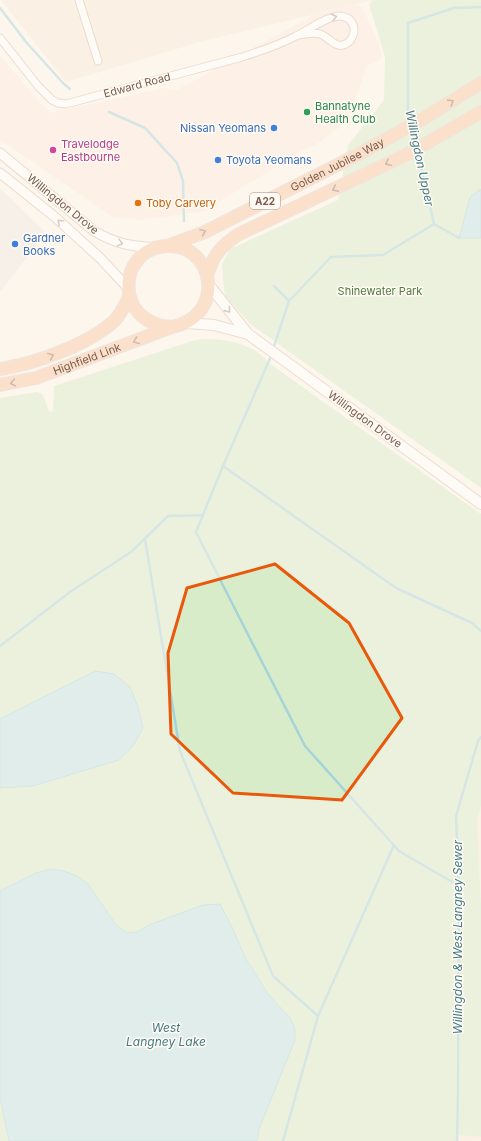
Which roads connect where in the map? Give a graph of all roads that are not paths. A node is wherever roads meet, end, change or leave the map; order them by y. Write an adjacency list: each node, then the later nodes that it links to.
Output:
1 (79, 0): 4 (street)
2 (299, 35): 2 (street, Edward Road, one-way to 2); 3 (street, Edward Road)
3 (0, 38)
4 (98, 61)
5 (481, 83): 9 (highway, Golden Jubilee Way / A22, one-way to 5)
6 (481, 112): 10 (highway, Golden Jubilee Way / A22, one-way to 10)
7 (0, 153): 9 (street, Willingdon Drove, one-way to 9)
8 (0, 173): 11 (street, Willingdon Drove, one-way to 8)
9 (160, 247): 10 (highway); 11 (highway)
10 (208, 280): 12 (highway); 14 (main road, Willingdon Drove, one-way to 14)
11 (129, 292): 13 (highway); 15 (highway, Highfield Link, one-way to 11)
12 (186, 323): 13 (highway); 14 (main road, Willingdon Drove)
13 (172, 327): 16 (highway, Highfield Link, one-way to 16)
14 (248, 334): 17 (main road, Willingdon Drove)
15 (0, 369)
16 (0, 385)
17 (481, 504)

